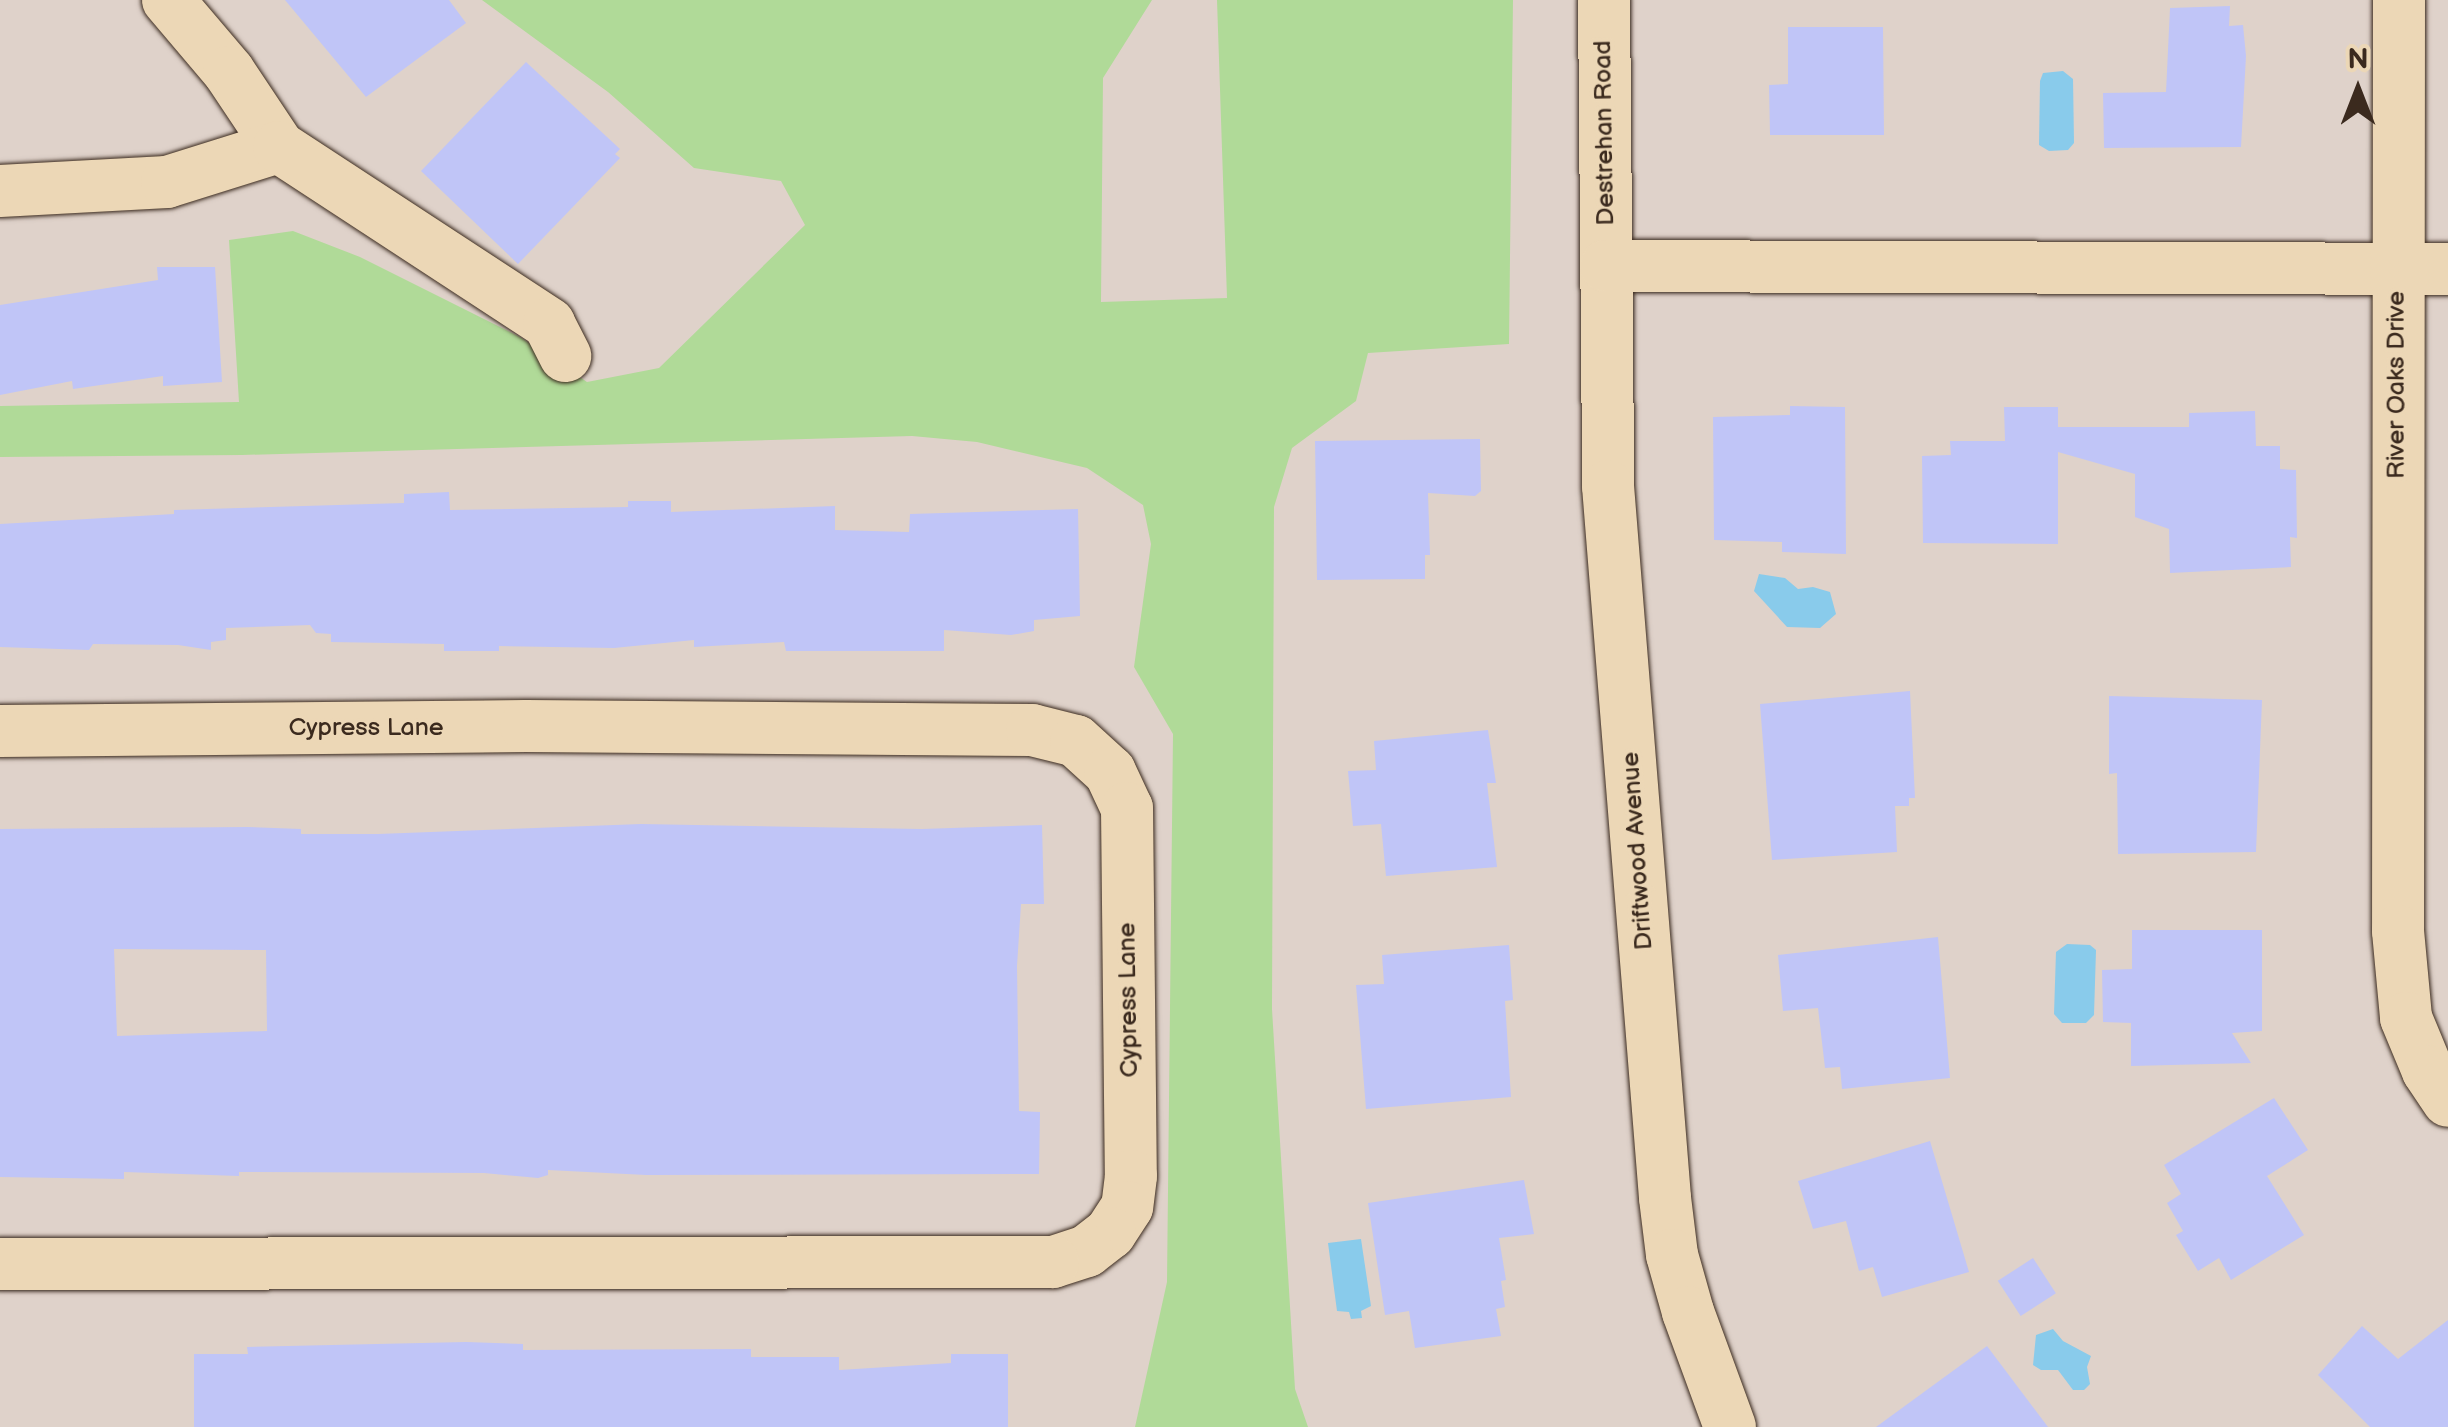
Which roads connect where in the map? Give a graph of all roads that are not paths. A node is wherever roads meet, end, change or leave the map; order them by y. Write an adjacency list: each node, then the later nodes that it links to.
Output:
1 (168, 0): 4 (street)
2 (1604, 0): 6 (street, Destrehan Road)
3 (2398, 0): 7 (street)
4 (279, 147): 5 (street); 8 (street)
5 (0, 191)
6 (1606, 266): 7 (street, River Oaks Drive); 12 (street, Driftwood Avenue)
7 (2423, 269): 10 (street, River Oaks Drive)
8 (565, 356)
9 (0, 731): 11 (street, Cypress Lane)
10 (2448, 1101)
11 (0, 1264)
12 (1730, 1427)

